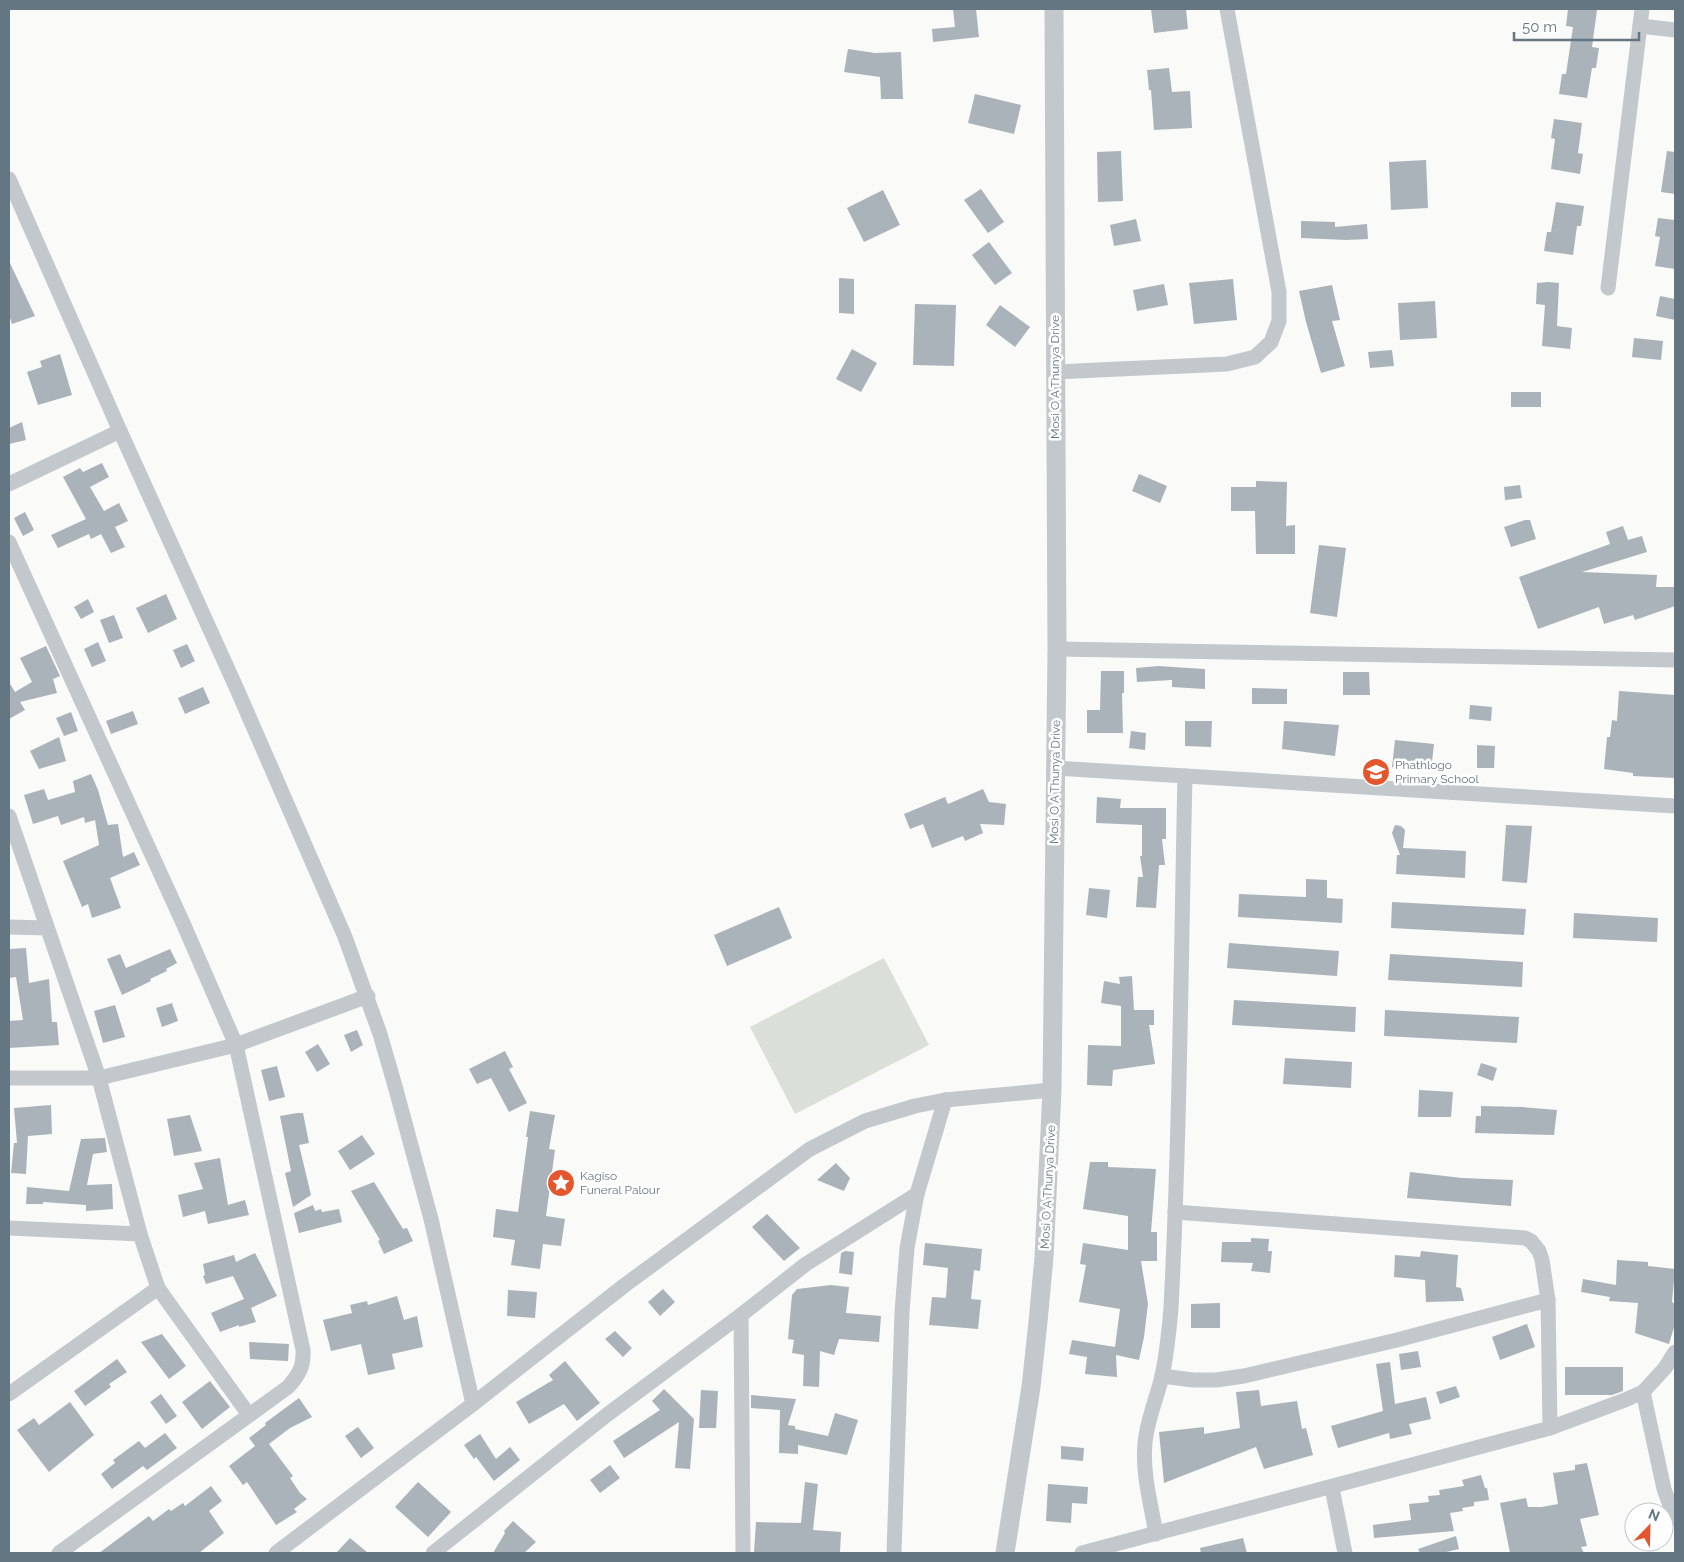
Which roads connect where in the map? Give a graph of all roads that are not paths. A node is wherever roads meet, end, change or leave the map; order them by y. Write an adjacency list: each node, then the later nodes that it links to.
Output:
1 (1054, 9): 8 (street, Mosi O A Thunya Drive)
2 (1227, 9): 8 (street)
3 (1642, 9): 4 (street)
4 (1640, 26): 5 (street); 7 (street)
5 (1675, 30)
6 (9, 179): 9 (street)
7 (1608, 288)
8 (1055, 372): 12 (street, Mosi O A Thunya Drive)
9 (120, 431): 10 (street); 20 (street)
10 (9, 484)
11 (9, 542): 21 (street)
12 (1057, 649): 13 (street); 14 (street, Mosi O A Thunya Drive)
13 (1675, 660)
14 (1055, 768): 15 (street); 24 (street, Mosi O A Thunya Drive)
15 (1184, 776): 16 (street); 27 (street)
16 (1675, 806)
17 (9, 816): 19 (street)
18 (9, 927): 19 (street)
19 (46, 928): 23 (street)
20 (368, 996): 21 (street); 37 (street)
21 (236, 1045): 23 (street); 38 (street)
22 (9, 1078): 23 (street)
23 (99, 1078): 29 (street)
24 (1052, 1090): 25 (street); 48 (street, Mosi O A Thunya Drive)
25 (945, 1100): 26 (street); 37 (street)
26 (917, 1194): 32 (street); 47 (street)
27 (1175, 1212): 31 (street); 34 (street)
28 (9, 1228): 29 (street)
29 (140, 1234): 30 (street)
30 (158, 1288): 36 (street); 38 (street)
31 (1548, 1300): 34 (street); 39 (street)
32 (741, 1315): 45 (street); 46 (street)
33 (1675, 1352): 35 (street)
34 (1162, 1376): 42 (street)
35 (1643, 1392): 39 (street); 41 (street)
36 (9, 1394)
37 (472, 1404): 44 (street)
38 (249, 1415): 43 (street)
39 (1550, 1428): 40 (street)
40 (1332, 1488): 42 (street); 50 (street)
41 (1675, 1518)
42 (1156, 1534): 49 (street)
43 (59, 1553)
44 (276, 1553)
45 (434, 1553)
46 (743, 1553)
47 (894, 1553)
48 (1005, 1553)
49 (1082, 1553)
50 (1345, 1553)

